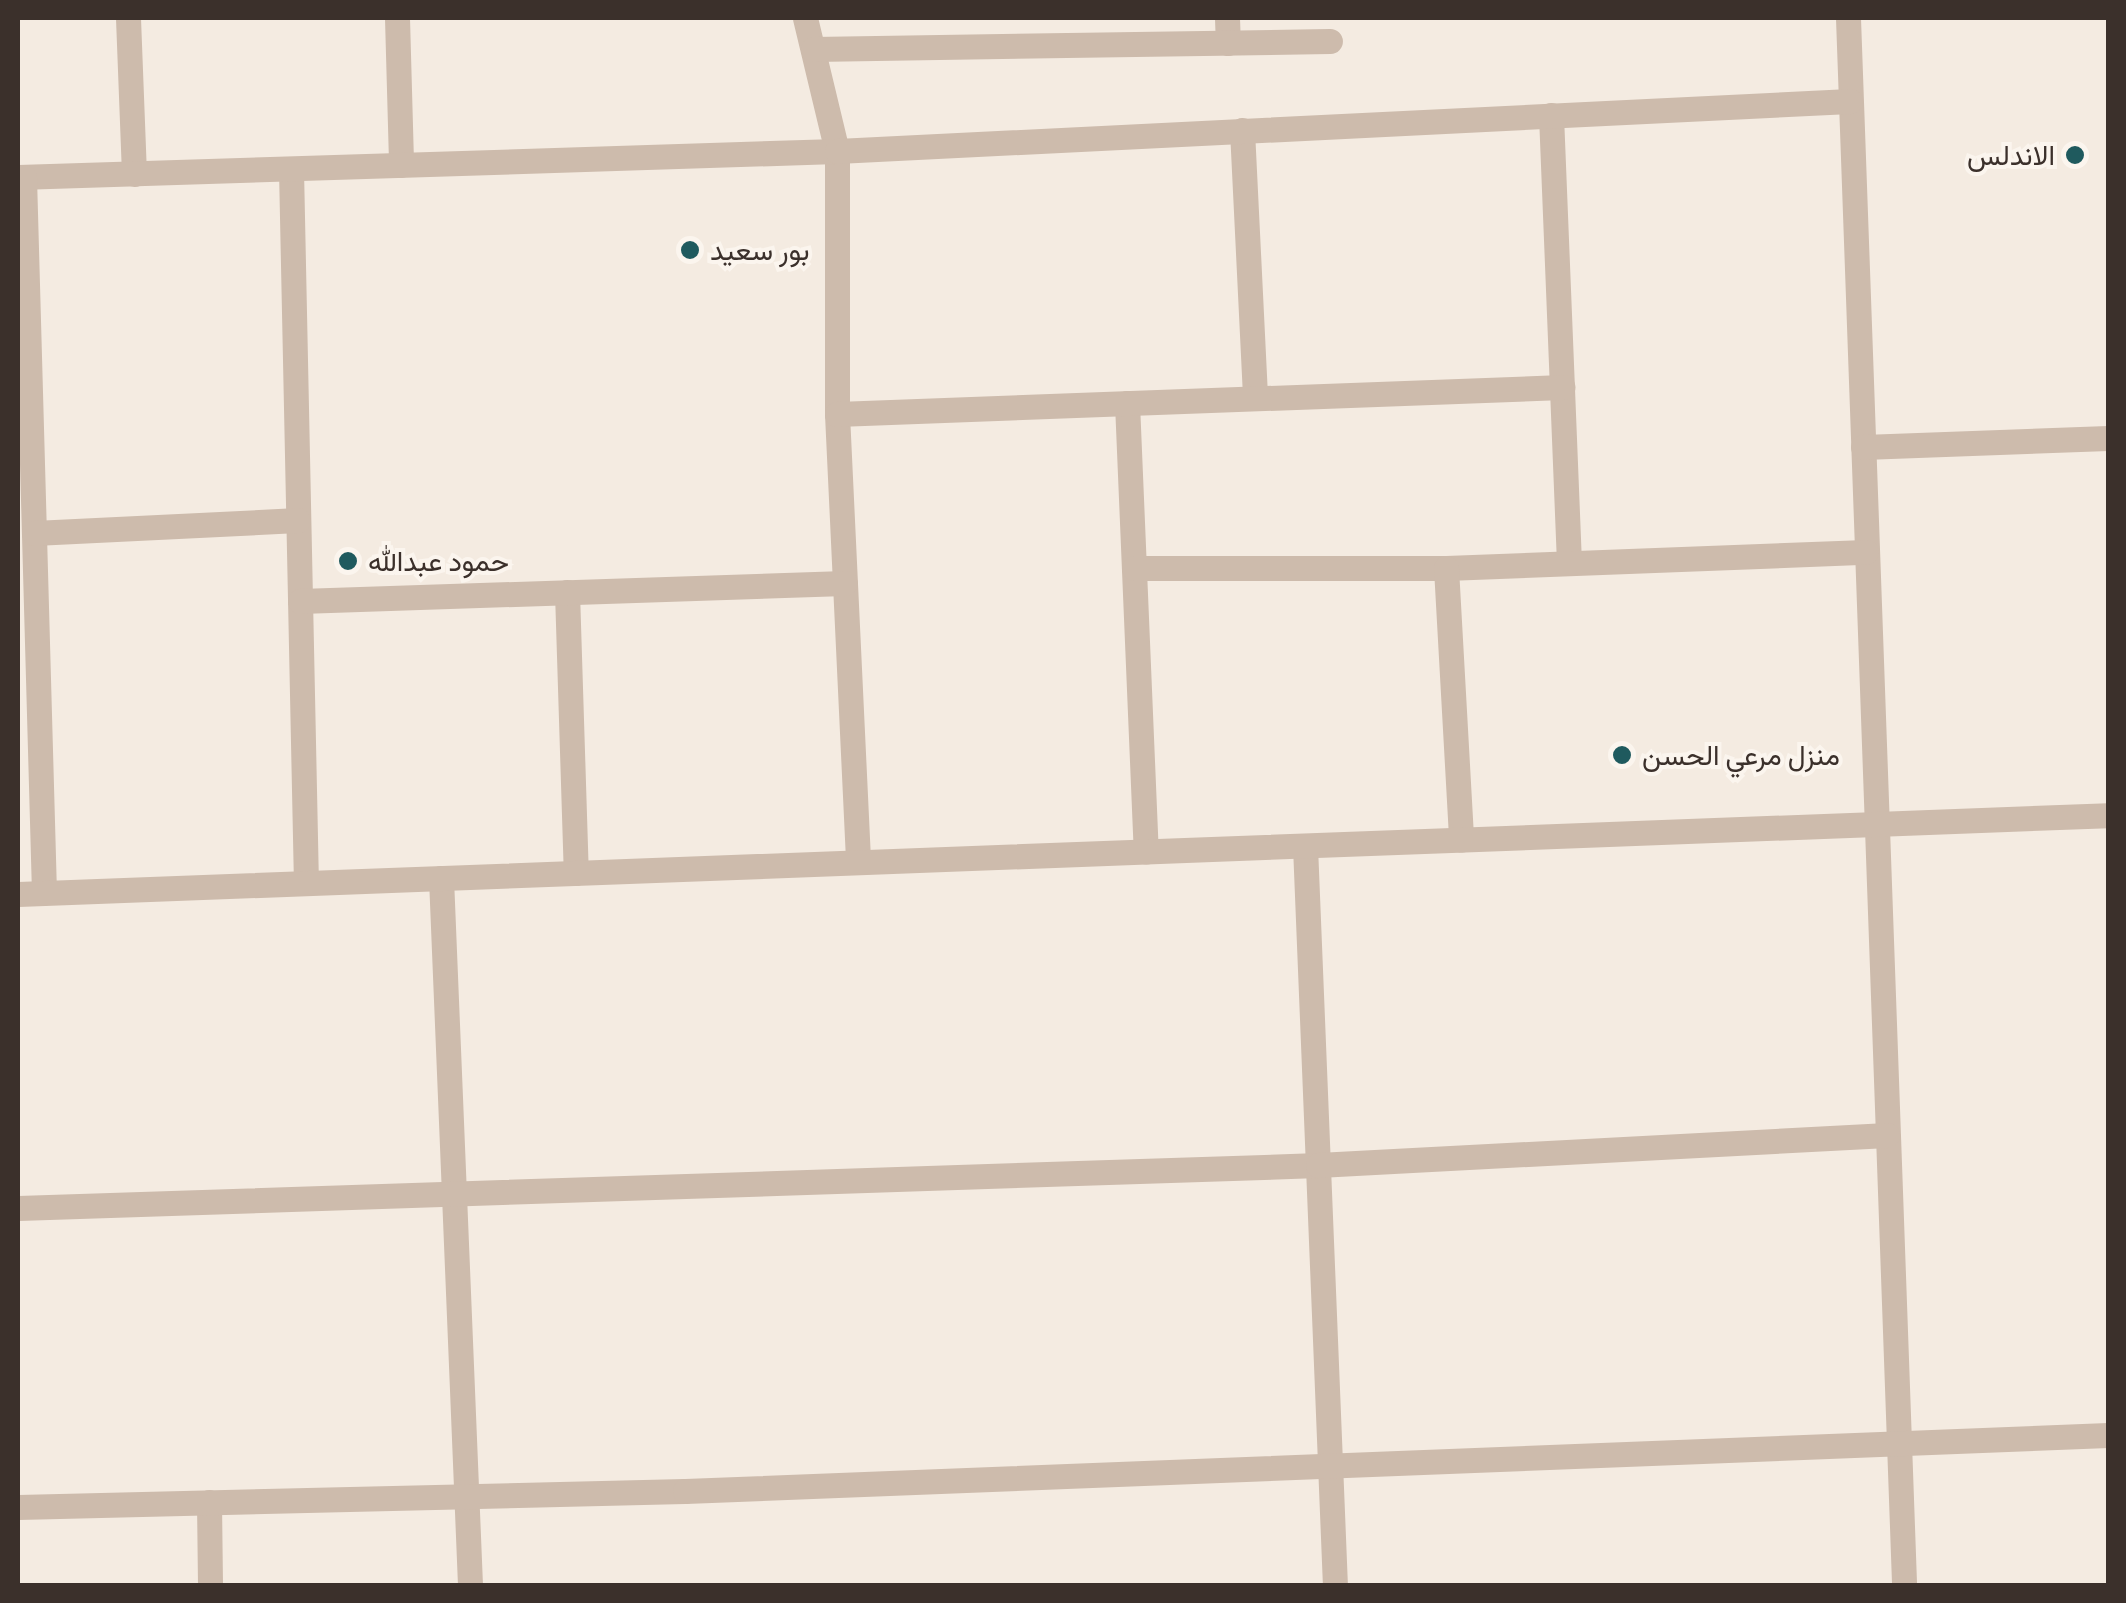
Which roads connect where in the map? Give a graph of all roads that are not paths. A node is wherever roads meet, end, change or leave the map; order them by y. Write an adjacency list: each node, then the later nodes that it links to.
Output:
1 (128, 18): 14 (street)
2 (397, 18): 12 (street)
3 (806, 18): 7 (street)
4 (1848, 18): 8 (street)
5 (1228, 30): 6 (street); 7 (street)
6 (1330, 41)
7 (813, 48): 11 (street)
8 (1850, 101): 9 (street); 22 (street)
9 (1551, 116): 10 (street); 16 (street)
10 (1242, 130): 11 (street); 17 (street)
11 (837, 151): 12 (street); 19 (street)
12 (401, 164): 13 (street)
13 (290, 169): 14 (street); 23 (street)
14 (134, 174): 15 (street)
15 (21, 177): 20 (street)
16 (1562, 387): 17 (street); 26 (street)
17 (1255, 398): 18 (street)
18 (1127, 403): 19 (street); 27 (street)
19 (837, 414): 29 (street)
20 (24, 437): 24 (street)
21 (2108, 438): 22 (street)
22 (1862, 447): 25 (street)
23 (298, 520): 24 (street); 31 (street)
24 (34, 533): 32 (street)
25 (1866, 552): 26 (street); 34 (street)
26 (1569, 563): 28 (street)
27 (1134, 568): 28 (street); 37 (street)
28 (1446, 568): 35 (street)
29 (845, 583): 30 (street); 38 (street)
30 (567, 592): 31 (street); 39 (street)
31 (300, 601): 41 (street)
32 (27, 625): 42 (street)
33 (2108, 816): 34 (street)
34 (1876, 824): 35 (street); 44 (street)
35 (1461, 840): 36 (street)
36 (1305, 846): 37 (street); 45 (street)
37 (1146, 852): 38 (street)
38 (858, 862): 39 (street)
39 (576, 873): 40 (street)
40 (441, 878): 41 (street); 46 (street)
41 (306, 883): 42 (street)
42 (44, 893): 43 (street)
43 (18, 894)
44 (1887, 1135): 45 (street); 49 (street)
45 (1318, 1166): 46 (street); 50 (street)
46 (454, 1197): 47 (street); 51 (street)
47 (18, 1208)
48 (2108, 1435): 49 (street)
49 (1898, 1446): 50 (street); 57 (street)
50 (1331, 1466): 51 (street); 56 (street)
51 (466, 1496): 52 (street); 55 (street)
52 (209, 1502): 53 (street); 54 (street)
53 (18, 1506)
54 (210, 1586)
55 (470, 1586)
56 (1335, 1586)
57 (1904, 1586)

